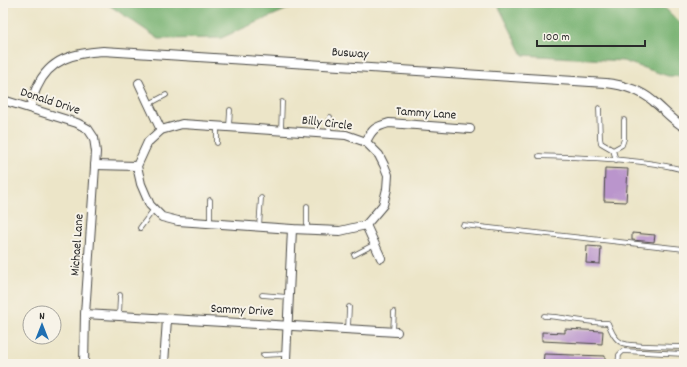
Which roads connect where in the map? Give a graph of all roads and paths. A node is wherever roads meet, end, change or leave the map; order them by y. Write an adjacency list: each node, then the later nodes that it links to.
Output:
1 (139, 83): 5 (street)
2 (166, 95): 5 (lane)
3 (3, 100): 6 (street, Donald Drive)
4 (282, 102): 17 (lane)
5 (149, 104): 16 (street)
6 (30, 108): 13 (street, Busway); 14 (street, Donald Drive)
7 (600, 108): 21 (lane)
8 (230, 110): 12 (lane)
9 (330, 117): 18 (lane)
10 (624, 120): 21 (lane)
11 (217, 126): 12 (street, Billy Circle); 16 (street, Billy Circle); 20 (lane)
12 (229, 127): 17 (street, Billy Circle)
13 (684, 127)
14 (88, 129): 24 (street, Michael Lane)
15 (470, 129): 19 (street, Tammy Lane)
16 (161, 130): 25 (street, Billy Circle)
17 (281, 131): 18 (street, Billy Circle)
18 (329, 134): 19 (street, Billy Circle)
19 (366, 142): 32 (street, Billy Circle)
20 (217, 144)
21 (613, 150): 23 (lane)
22 (539, 156): 23 (lane)
23 (616, 160): 26 (lane)
24 (95, 165): 25 (street); 47 (street, Michael Lane)
25 (137, 166): 30 (street)
26 (684, 170)
27 (261, 198): 34 (lane)
28 (210, 200): 31 (lane)
29 (307, 206): 37 (lane)
30 (154, 209): 31 (street); 35 (lane)
31 (210, 224): 34 (street)
32 (366, 225): 37 (street); 38 (street)
33 (463, 225): 39 (lane)
34 (259, 227): 36 (street)
35 (140, 228)
36 (292, 229): 37 (street); 44 (street)
37 (307, 230)
38 (374, 244): 40 (lane); 41 (street)
39 (684, 249)
40 (354, 256)
41 (381, 258)
42 (120, 294): 48 (lane)
43 (262, 295): 44 (lane)
44 (289, 297): 51 (street)
45 (349, 307): 52 (lane)
46 (394, 312): 53 (lane)
47 (85, 314): 48 (street, Sammy Drive); 58 (street, Michael Lane)
48 (119, 316): 50 (street, Sammy Drive)
49 (544, 316): 54 (lane)
50 (167, 319): 51 (street, Sammy Drive); 59 (street)
51 (287, 325): 52 (street, Sammy Drive); 55 (street)
52 (348, 329): 53 (street, Sammy Drive)
53 (395, 332)
54 (684, 347)
55 (286, 354): 57 (lane); 60 (street)
56 (684, 354): 61 (lane)
57 (262, 355)
58 (84, 364)
59 (164, 364)
60 (288, 364)
61 (618, 364)

